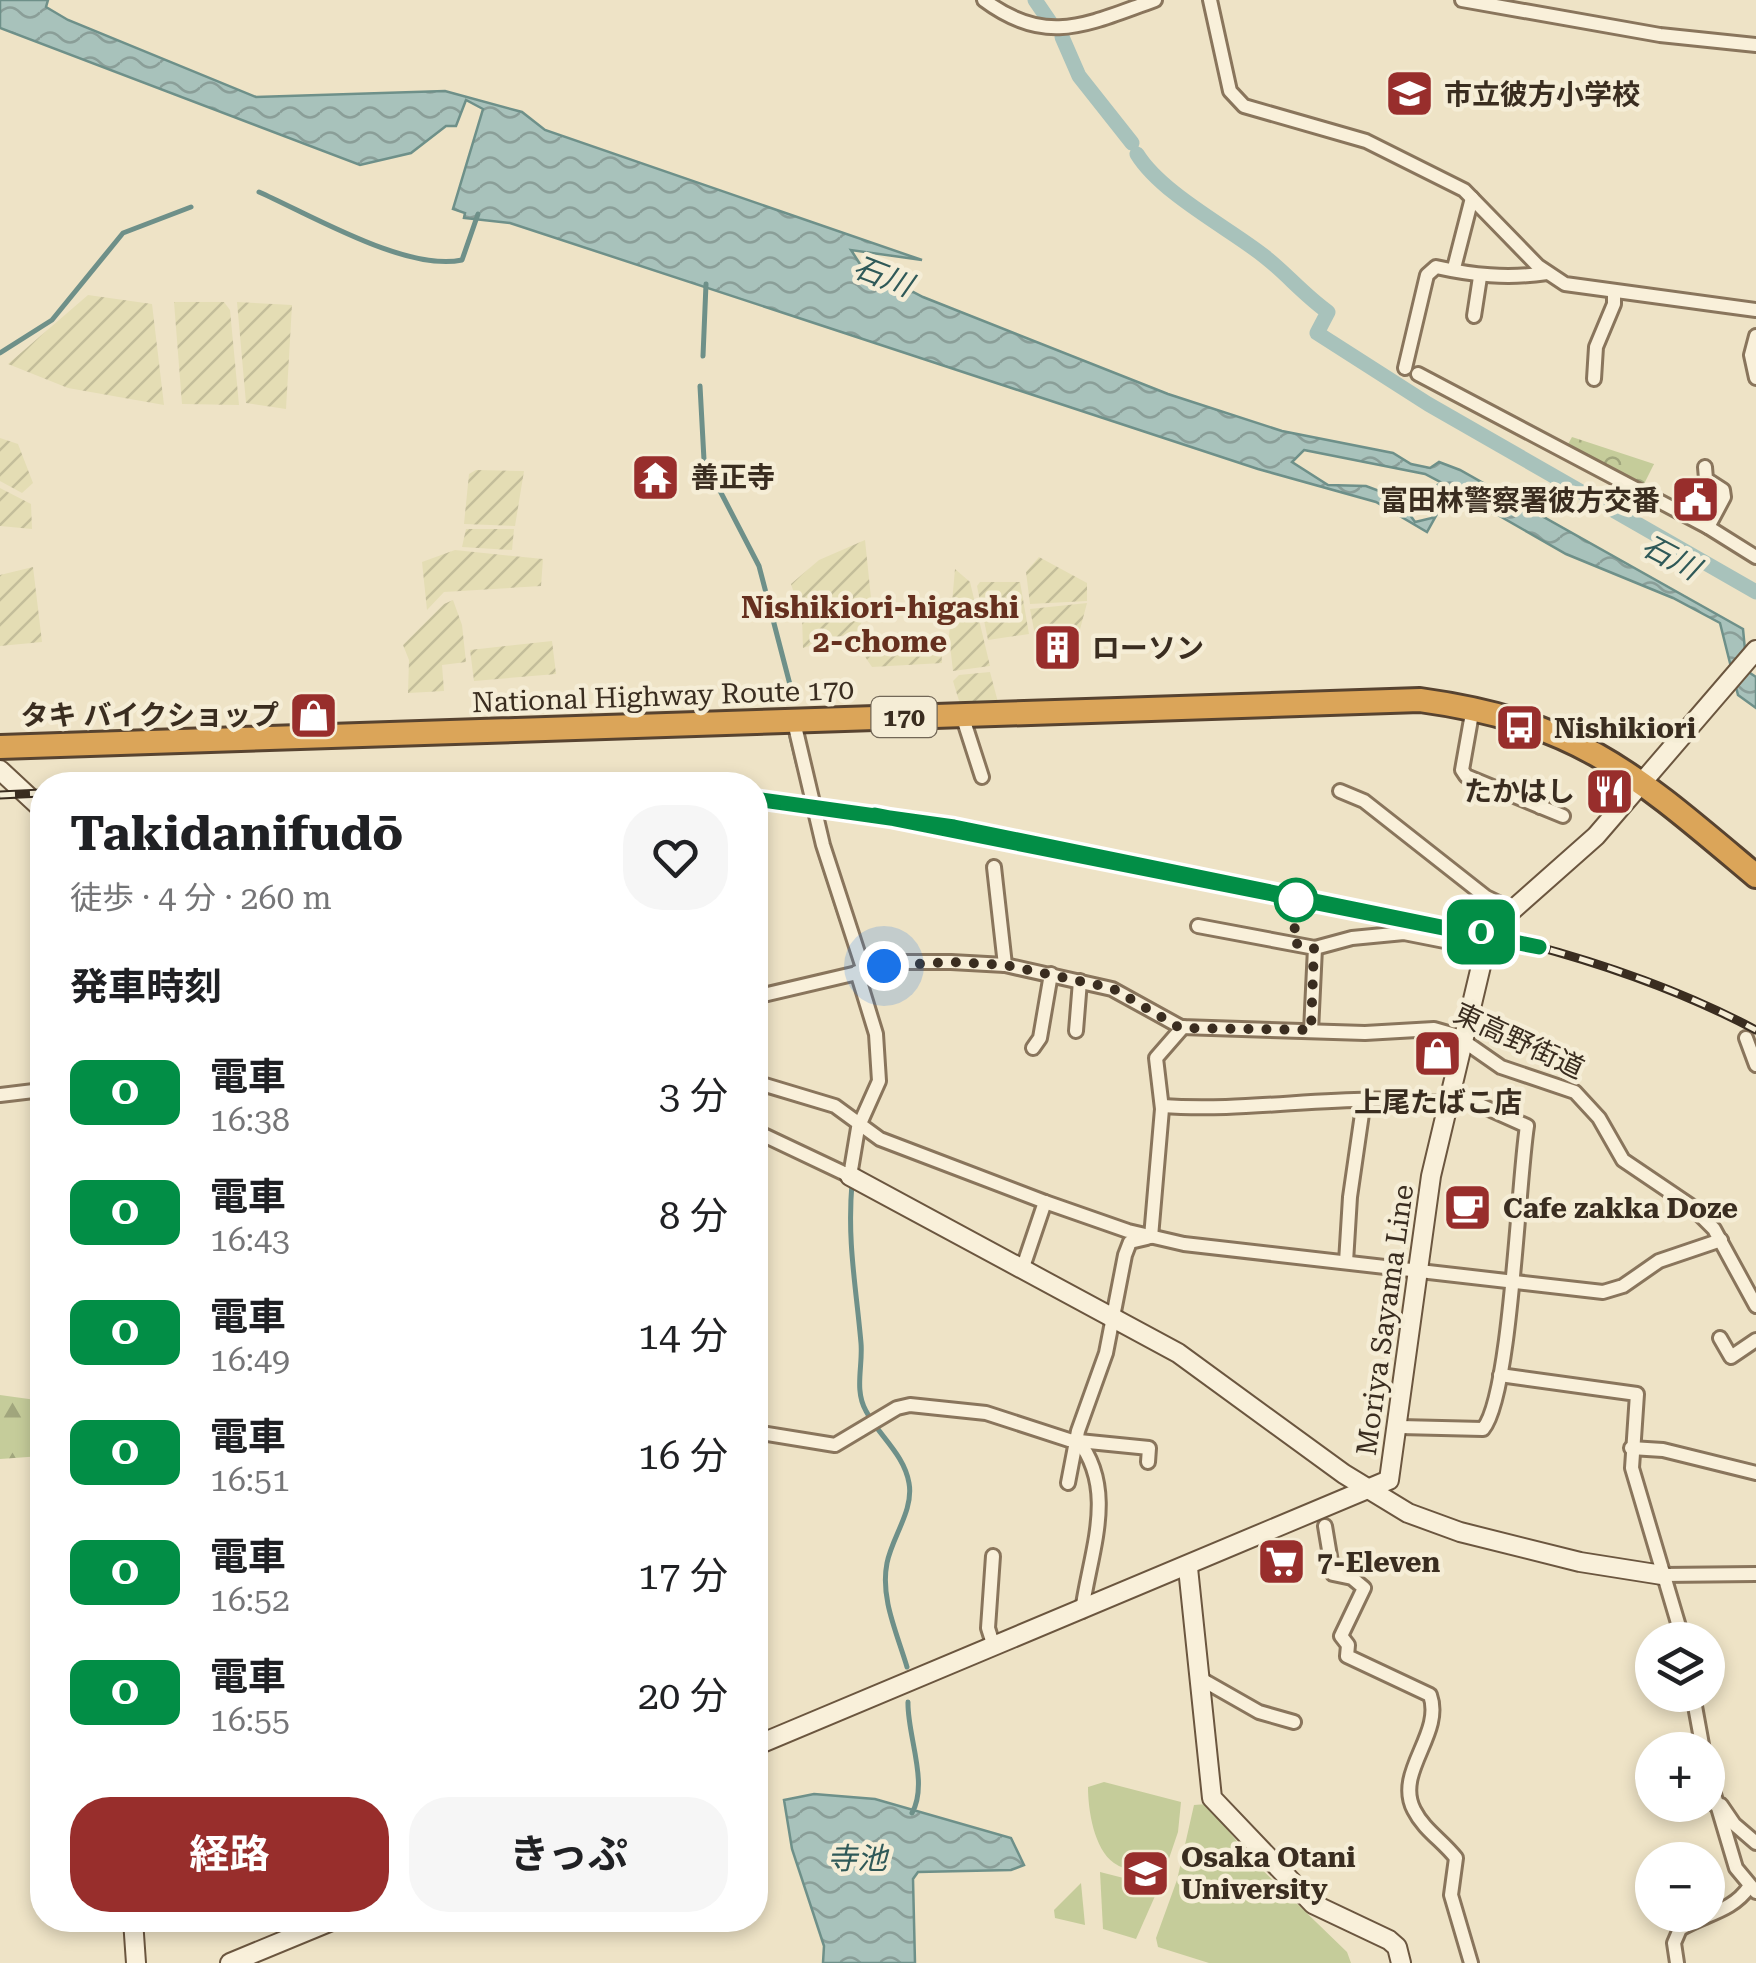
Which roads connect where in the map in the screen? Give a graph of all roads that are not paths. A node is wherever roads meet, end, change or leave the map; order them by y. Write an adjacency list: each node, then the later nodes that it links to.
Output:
1 (984, 0): 2 (street)
2 (1155, 0)
3 (1210, 0): 6 (street)
4 (1463, 0): 5 (street)
5 (1756, 45)
6 (1472, 198): 7 (street); 8 (street)
7 (1454, 268): 9 (street); 17 (street)
8 (1548, 273): 9 (street); 10 (street)
9 (1480, 277): 12 (street)
10 (1614, 292): 11 (street); 15 (street)
11 (1756, 310)
12 (1474, 316)
13 (1756, 336): 14 (street)
14 (1756, 378)
15 (1594, 380)
16 (1706, 466): 17 (street)
17 (1708, 527): 18 (street)
18 (1756, 557)
19 (1756, 650): 26 (main road, Moriya Sayama Line)
20 (1473, 708): 21 (highway, National Highway Route 170 / 170); 26 (highway, National Highway Route 170 / 170); 30 (street)
21 (962, 715): 22 (highway, National Highway Route 170 / 170); 25 (street)
22 (794, 722): 23 (highway, National Highway Route 170 / 170); 39 (street)
23 (0, 748)
24 (0, 770): 29 (main road)
25 (982, 777)
26 (1642, 781): 33 (highway, National Highway Route 170 / 170); 34 (main road, Moriya Sayama Line)
27 (1547, 790): 30 (street)
28 (1340, 791): 34 (street)
29 (30, 798)
30 (1540, 807): 31 (street)
31 (1563, 816)
32 (994, 867): 38 (street)
33 (1756, 876)
34 (1512, 910): 37 (main road, Moriya Sayama Line)
35 (1198, 926): 36 (street)
36 (1314, 948): 37 (street); 44 (street)
37 (1486, 950): 47 (main road, Moriya Sayama Line)
38 (1005, 965): 39 (street, 東高野街道); 40 (street, 東高野街道)
39 (861, 971): 42 (street, 東高野街道); 56 (street)
40 (1050, 974): 41 (street, 東高野街道); 48 (street)
41 (1080, 980): 43 (street, 東高野街道); 45 (street)
42 (768, 993)
43 (1183, 1028): 44 (street, 東高野街道); 55 (street)
44 (1311, 1030): 47 (street, 東高野街道)
45 (1076, 1031)
46 (1746, 1038): 49 (street)
47 (1462, 1041): 53 (main road, Moriya Sayama Line); 61 (street, 東高野街道)
48 (1033, 1048)
49 (1756, 1066)
50 (768, 1086): 56 (street)
51 (30, 1091): 52 (street)
52 (0, 1095)
53 (1449, 1098): 54 (street); 64 (main road, Moriya Sayama Line); 65 (street)
54 (1364, 1100): 55 (street); 62 (street)
55 (1162, 1106): 60 (street)
56 (859, 1126): 58 (street); 59 (street)
57 (768, 1137): 58 (street)
58 (850, 1176): 63 (main road)
59 (1045, 1202): 60 (street); 63 (street)
60 (1151, 1237): 62 (street); 67 (street)
61 (1721, 1240): 65 (street); 66 (street, 東高野街道)
62 (1346, 1262): 64 (street)
63 (1023, 1267): 67 (main road)
64 (1420, 1270): 65 (street); 71 (main road, Moriya Sayama Line)
65 (1512, 1281): 70 (street)
66 (1756, 1306)
67 (1113, 1318): 73 (street); 78 (main road)
68 (1720, 1338): 69 (street)
69 (1756, 1340)
70 (1500, 1375): 71 (street); 75 (street)
71 (1400, 1427): 78 (main road, Moriya Sayama Line)
72 (768, 1434): 73 (street)
73 (1077, 1439): 74 (street); 77 (street); 84 (street)
74 (1149, 1448)
75 (1632, 1448): 76 (street); 83 (street)
76 (1756, 1472)
77 (1068, 1483)
78 (1372, 1491): 81 (main road, Moriya Sayama Line); 83 (main road)
79 (1325, 1526): 99 (street)
80 (993, 1556): 86 (street)
81 (1188, 1568): 84 (main road, Moriya Sayama Line); 87 (main road)
82 (1756, 1574): 83 (street)
83 (1662, 1575): 85 (street)
84 (1082, 1612): 86 (main road, Moriya Sayama Line)
85 (1677, 1622)
86 (994, 1648): 89 (main road, Moriya Sayama Line)
87 (1201, 1679): 88 (street); 98 (main road)
88 (1294, 1722)
89 (768, 1741)
90 (1725, 1811): 92 (street)
91 (1720, 1822): 93 (street)
92 (1756, 1843)
93 (1752, 1889): 100 (street)
94 (134, 1932): 96 (main road)
95 (305, 1932): 97 (main road)
96 (136, 1963)
97 (230, 1963)
98 (1402, 1963)
99 (1471, 1963)
100 (1677, 1963)

